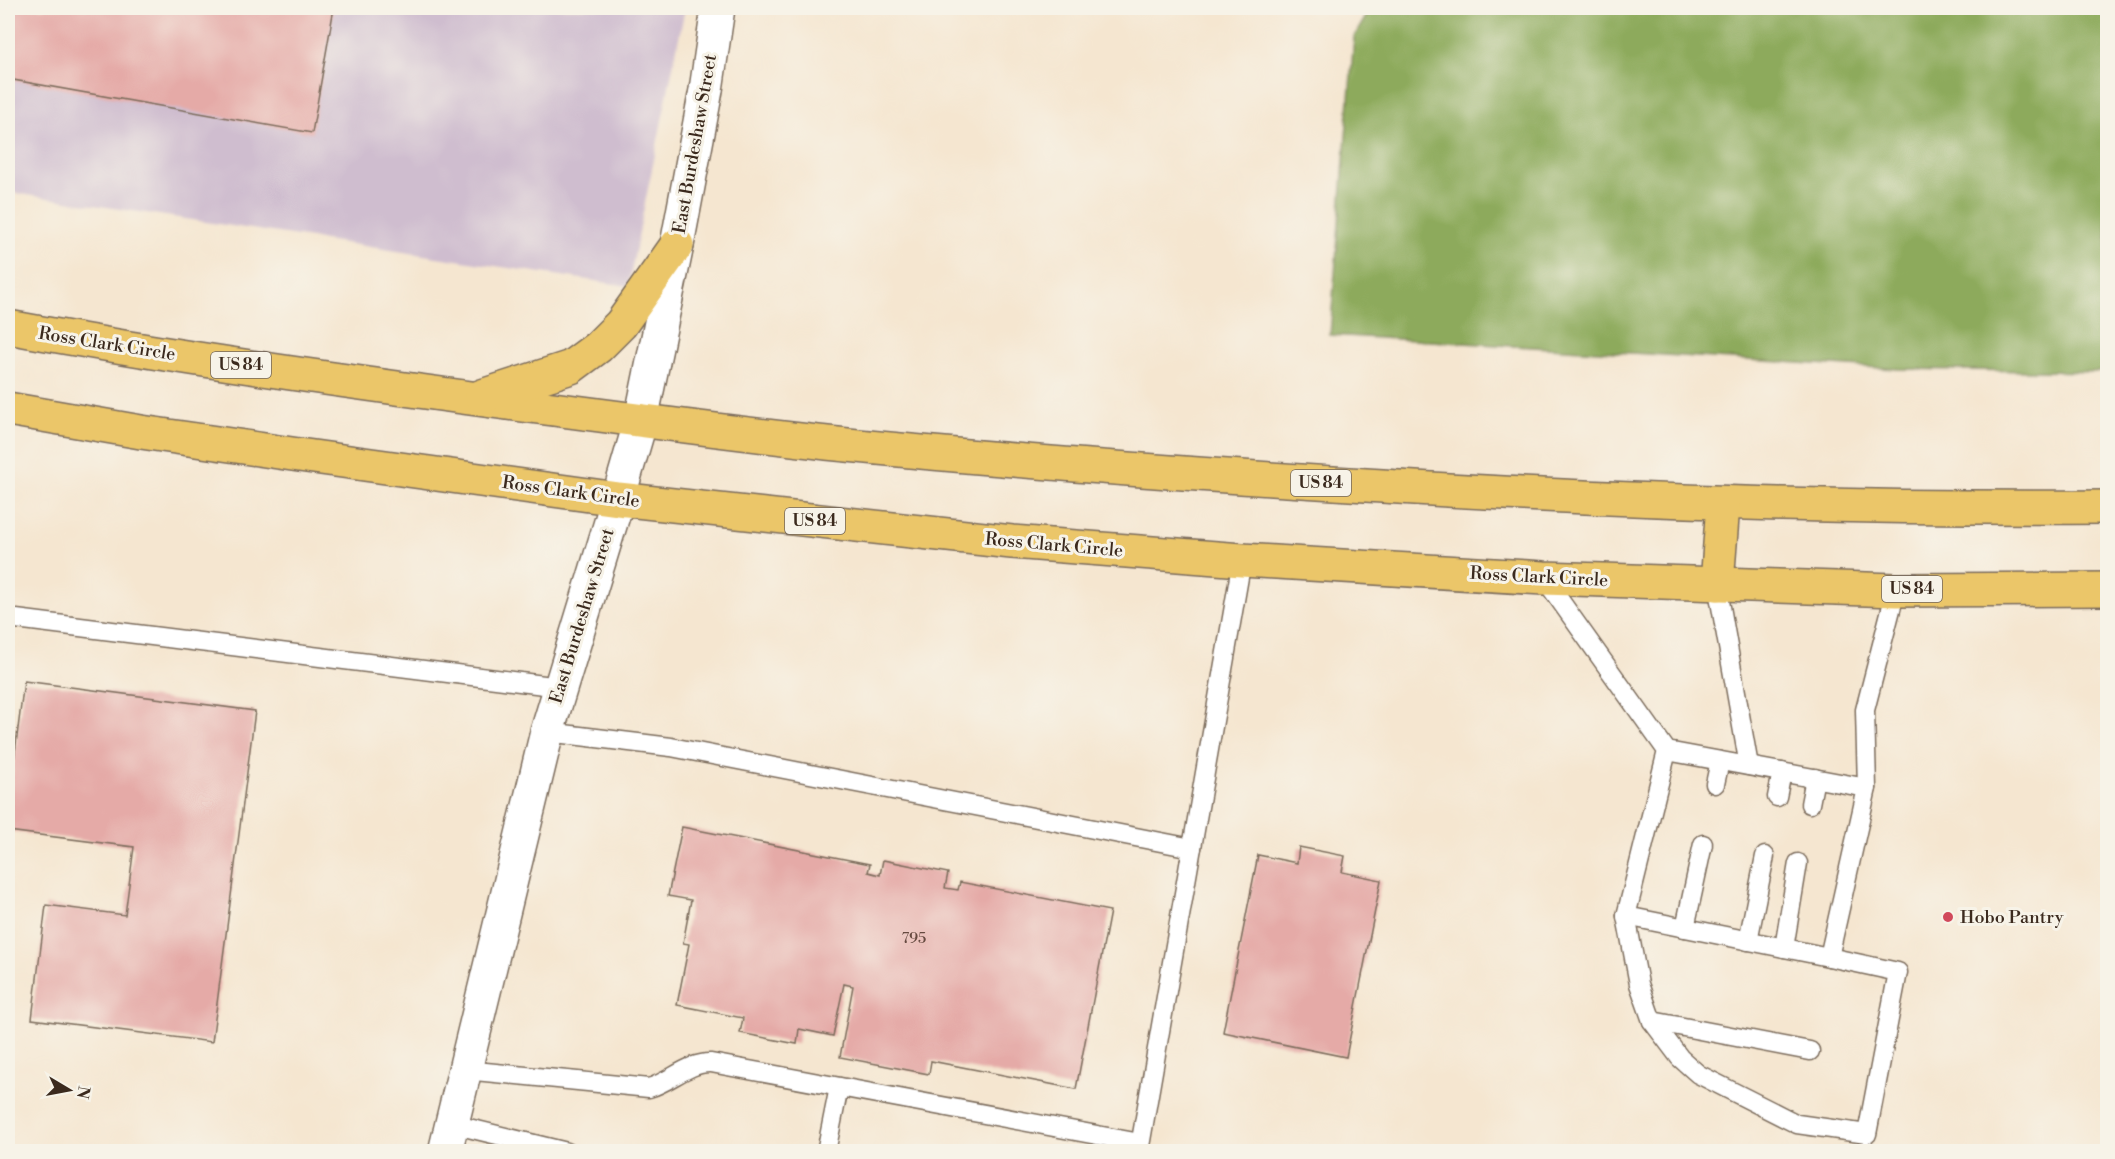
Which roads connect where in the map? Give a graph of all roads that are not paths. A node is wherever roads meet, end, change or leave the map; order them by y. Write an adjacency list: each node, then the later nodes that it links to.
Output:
1 (718, 8): 2 (street, East Burdeshaw Street)
2 (677, 245): 4 (highway); 6 (street, East Burdeshaw Street)
3 (8, 327): 4 (highway, Ross Clark Circle / US 84)
4 (474, 398): 6 (highway, Ross Clark Circle / US 84)
5 (8, 409): 7 (highway, Ross Clark Circle / US 84)
6 (640, 420): 7 (street, East Burdeshaw Street); 8 (highway, Ross Clark Circle / US 84)
7 (618, 499): 10 (highway, Ross Clark Circle / US 84); 16 (street, East Burdeshaw Street)
8 (1723, 504): 9 (highway, Ross Clark Circle / US 84); 12 (highway)
9 (2108, 507)
10 (1242, 560): 11 (highway, Ross Clark Circle / US 84); 28 (lane)
11 (1544, 578): 12 (highway, Ross Clark Circle / US 84); 18 (lane)
12 (1717, 584): 14 (highway, Ross Clark Circle / US 84); 20 (lane)
13 (2108, 589): 14 (highway, Ross Clark Circle / US 84)
14 (1896, 590): 24 (lane)
15 (8, 618): 16 (lane)
16 (560, 687): 17 (street, East Burdeshaw Street)
17 (547, 732): 28 (lane); 38 (street, East Burdeshaw Street)
18 (1667, 751): 19 (lane); 31 (lane)
19 (1720, 761): 20 (lane); 23 (lane)
20 (1749, 766): 21 (lane)
21 (1782, 772): 22 (lane); 25 (lane)
22 (1815, 778): 24 (lane); 26 (lane)
23 (1715, 784)
24 (1867, 788): 35 (lane)
25 (1777, 797)
26 (1810, 804)
27 (1703, 844): 32 (lane)
28 (1192, 848): 41 (lane)
29 (1765, 856): 33 (lane)
30 (1798, 863): 34 (lane)
31 (1626, 916): 32 (lane); 36 (lane)
32 (1685, 928): 33 (lane)
33 (1748, 941): 34 (lane)
34 (1784, 948): 35 (lane)
35 (1829, 957): 36 (lane)
36 (1652, 1021): 37 (lane)
37 (1810, 1051)
38 (465, 1070): 39 (lane); 40 (street, East Burdeshaw Street)
39 (839, 1087): 41 (lane); 43 (lane)
40 (448, 1138): 42 (lane)
41 (1139, 1147)
42 (567, 1152)
43 (826, 1152)

